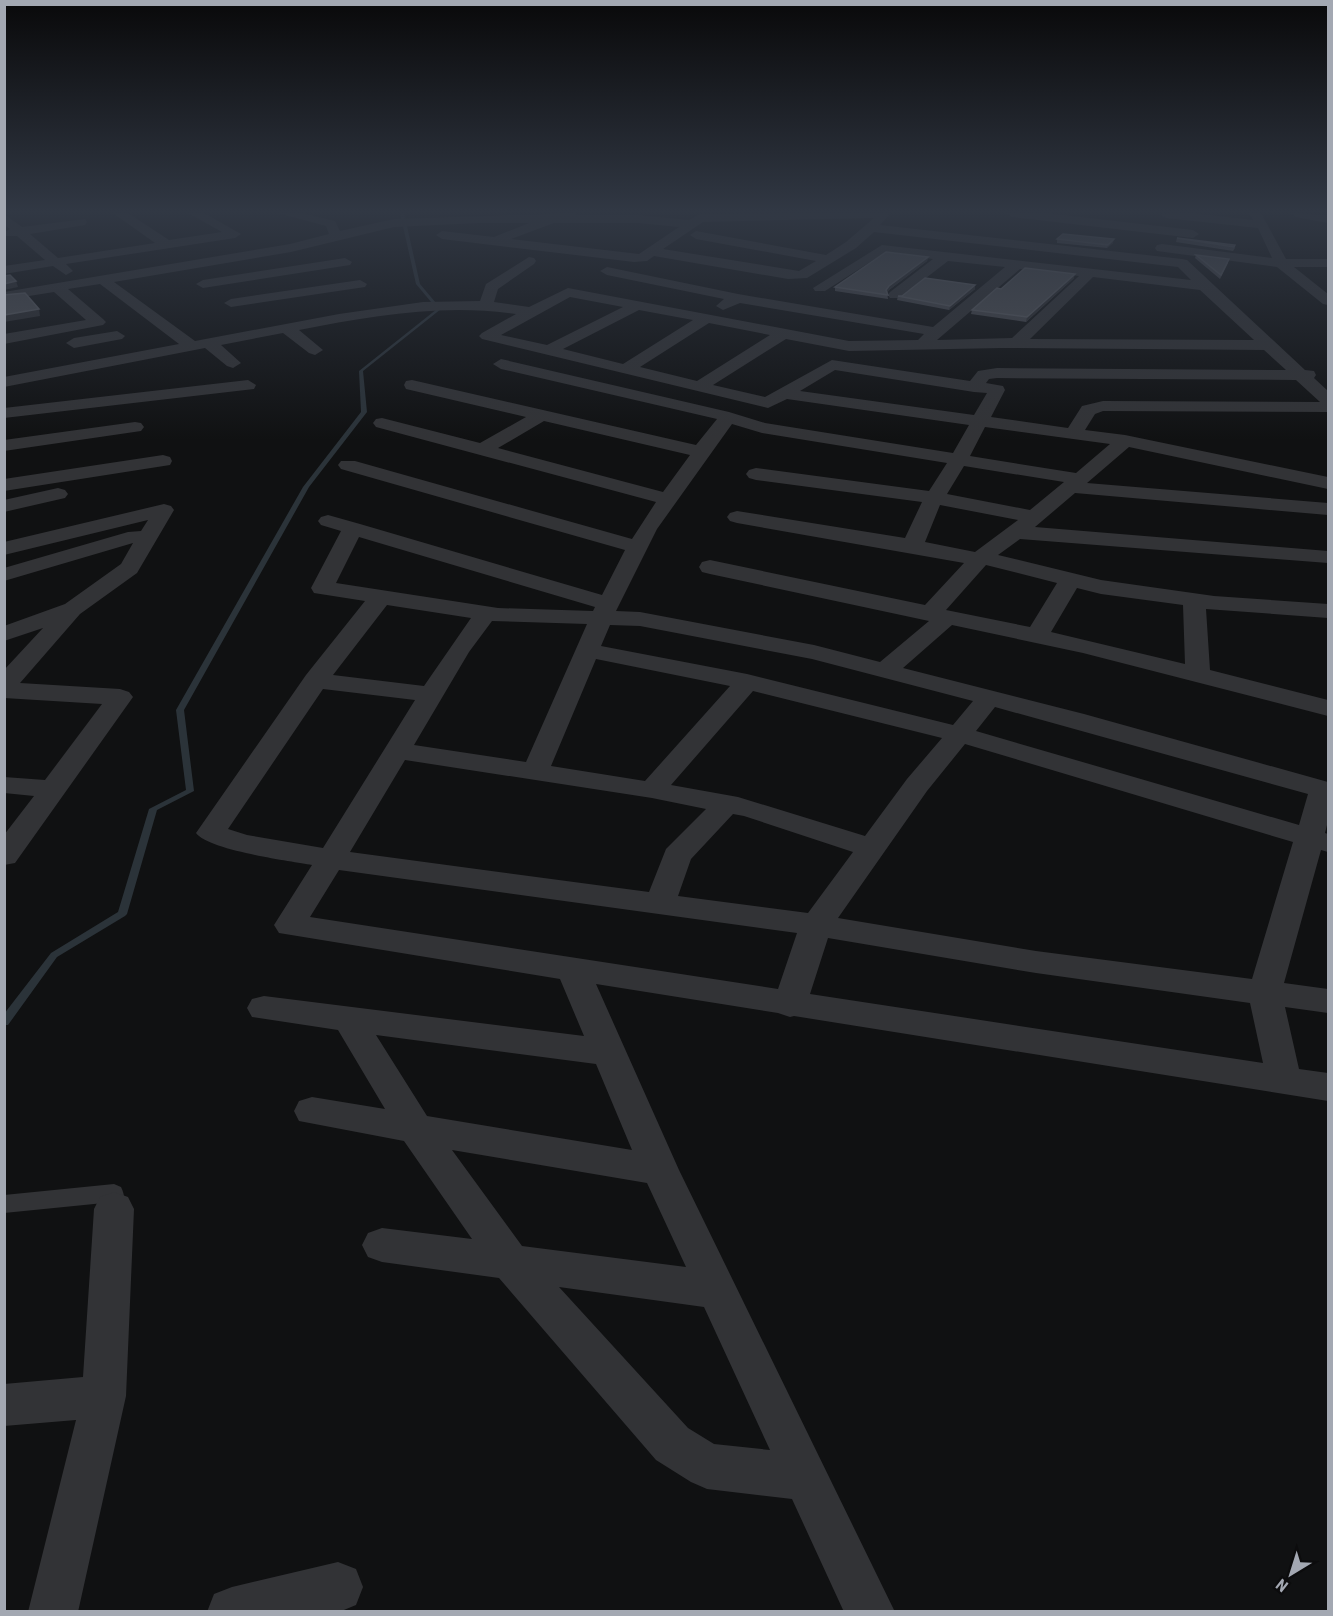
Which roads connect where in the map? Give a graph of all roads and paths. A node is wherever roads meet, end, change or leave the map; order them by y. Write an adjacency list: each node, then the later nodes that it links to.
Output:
1 (49, 288): 14 (street)
2 (59, 288): 26 (street)
3 (116, 288): 29 (street)
4 (209, 288): 17 (street)
5 (330, 288): 17 (street)
6 (491, 288): 18 (street)
7 (695, 288): 15 (street)
8 (903, 288): 13 (street)
9 (985, 288): 24 (street)
10 (1072, 288): 28 (street)
11 (1207, 288): 31 (street)
12 (1313, 288): 16 (street)
13 (895, 295)
14 (4, 296)
15 (738, 298): 22 (street); 24 (street)
16 (1329, 301)
17 (231, 303): 21 (street)
18 (486, 305): 20 (street); 23 (street)
19 (637, 305): 20 (street); 22 (street); 35 (street)
20 (531, 312): 35 (street)
21 (248, 315)
22 (705, 318): 25 (street); 40 (street)
23 (286, 328): 29 (street); 34 (street)
24 (934, 332): 30 (street)
25 (783, 334): 33 (street); 47 (street)
26 (7, 336)
27 (117, 336): 32 (street)
28 (1009, 343): 30 (street); 31 (street); 41 (street)
29 (200, 345): 36 (street); 37 (street)
30 (921, 345): 33 (street)
31 (1266, 345): 42 (street)
32 (61, 346)
33 (852, 346): 39 (street)
34 (315, 350)
35 (550, 350): 40 (street)
36 (119, 359): 44 (street); 49 (street)
37 (233, 363)
38 (501, 364): 55 (street)
39 (832, 365): 48 (street); 50 (street)
40 (626, 369): 47 (street)
41 (1025, 373): 42 (street); 48 (street)
42 (1300, 374): 43 (street); 51 (street)
43 (1329, 375)
44 (4, 382)
45 (248, 385): 49 (street)
46 (412, 385): 54 (street)
47 (700, 386): 50 (street)
48 (974, 387): 56 (street)
49 (152, 394): 53 (street)
50 (786, 394): 56 (street)
51 (1329, 400)
52 (1329, 407): 59 (street)
53 (4, 412)
54 (542, 415): 62 (street); 63 (street)
55 (729, 417): 63 (street); 64 (street)
56 (981, 421): 59 (street); 64 (street)
57 (382, 423): 62 (street)
58 (135, 427): 61 (street)
59 (1073, 434): 60 (street)
60 (1133, 436): 69 (street); 70 (street)
61 (4, 446)
62 (482, 450): 73 (street)
63 (701, 452): 73 (street)
64 (960, 458): 69 (street); 72 (street)
65 (163, 461): 71 (street)
66 (348, 465): 83 (street)
67 (756, 474): 72 (street)
68 (128, 479): 74 (street)
69 (1076, 483): 75 (street); 77 (street)
70 (1329, 483)
71 (4, 485)
72 (934, 498): 77 (street); 82 (street)
73 (668, 500): 83 (street)
74 (4, 506)
75 (1329, 509)
76 (737, 517): 82 (street)
77 (1034, 517): 81 (street)
78 (328, 521): 79 (street)
79 (353, 528): 90 (street); 93 (street)
80 (149, 532): 84 (street); 88 (street); 92 (street)
81 (1015, 532): 85 (street); 86 (street)
82 (913, 546): 86 (street)
83 (638, 547): 93 (street)
84 (4, 549)
85 (1329, 557)
86 (980, 558): 89 (street); 96 (street)
87 (710, 567): 96 (street)
88 (4, 575)
89 (1070, 579): 91 (street); 98 (street)
90 (380, 598): 95 (street); 104 (street)
91 (1194, 600): 94 (street); 103 (street)
92 (73, 609): 97 (street); 106 (street)
93 (604, 611): 95 (street); 100 (street); 101 (street)
94 (1324, 611): 99 (street)
95 (486, 613): 107 (street)
96 (939, 616): 98 (street); 102 (street)
97 (4, 634)
98 (1038, 636): 103 (street)
99 (1329, 637)
100 (587, 650): 105 (street); 113 (street)
101 (859, 664): 102 (street); 109 (street)
102 (884, 671): 108 (street)
103 (1198, 675): 110 (street)
104 (315, 680): 107 (street); 122 (street)
105 (747, 682): 109 (street); 116 (street)
106 (4, 688): 115 (street)
107 (432, 695): 112 (street)
108 (989, 698): 111 (street); 117 (street)
109 (829, 702): 111 (street)
110 (1329, 708)
111 (958, 734): 119 (street); 120 (street)
112 (397, 751): 113 (street); 122 (street)
113 (535, 772): 116 (street)
114 (4, 784): 115 (street)
115 (53, 789): 121 (street)
116 (652, 790): 118 (street)
117 (1326, 790): 119 (street)
118 (728, 803): 120 (street); 123 (street)
119 (1319, 840): 126 (street)
120 (871, 848): 124 (street)
121 (4, 856)
122 (331, 859): 123 (street); 125 (street)
123 (660, 903): 124 (street)
124 (816, 925): 126 (street); 128 (street)
125 (573, 970): 128 (street); 131 (street)
126 (1265, 992): 127 (street); 132 (street)
127 (1329, 1001)
128 (790, 1005): 132 (street)
129 (264, 1008): 130 (street)
130 (348, 1018): 131 (street); 135 (street)
131 (608, 1052): 136 (street)
132 (1284, 1080): 133 (street)
133 (1329, 1087)
134 (312, 1111): 135 (street)
135 (416, 1129): 136 (street); 140 (street)
136 (660, 1170): 141 (street)
137 (4, 1204): 138 (lane)
138 (114, 1209): 142 (street)
139 (382, 1245): 140 (street)
140 (511, 1263): 141 (street); 144 (street)
141 (717, 1290): 144 (street)
142 (104, 1396): 143 (street); 146 (street)
143 (4, 1405)
144 (807, 1478): 148 (street)
145 (338, 1587): 147 (street)
146 (53, 1611)
147 (232, 1611)
148 (870, 1611)

